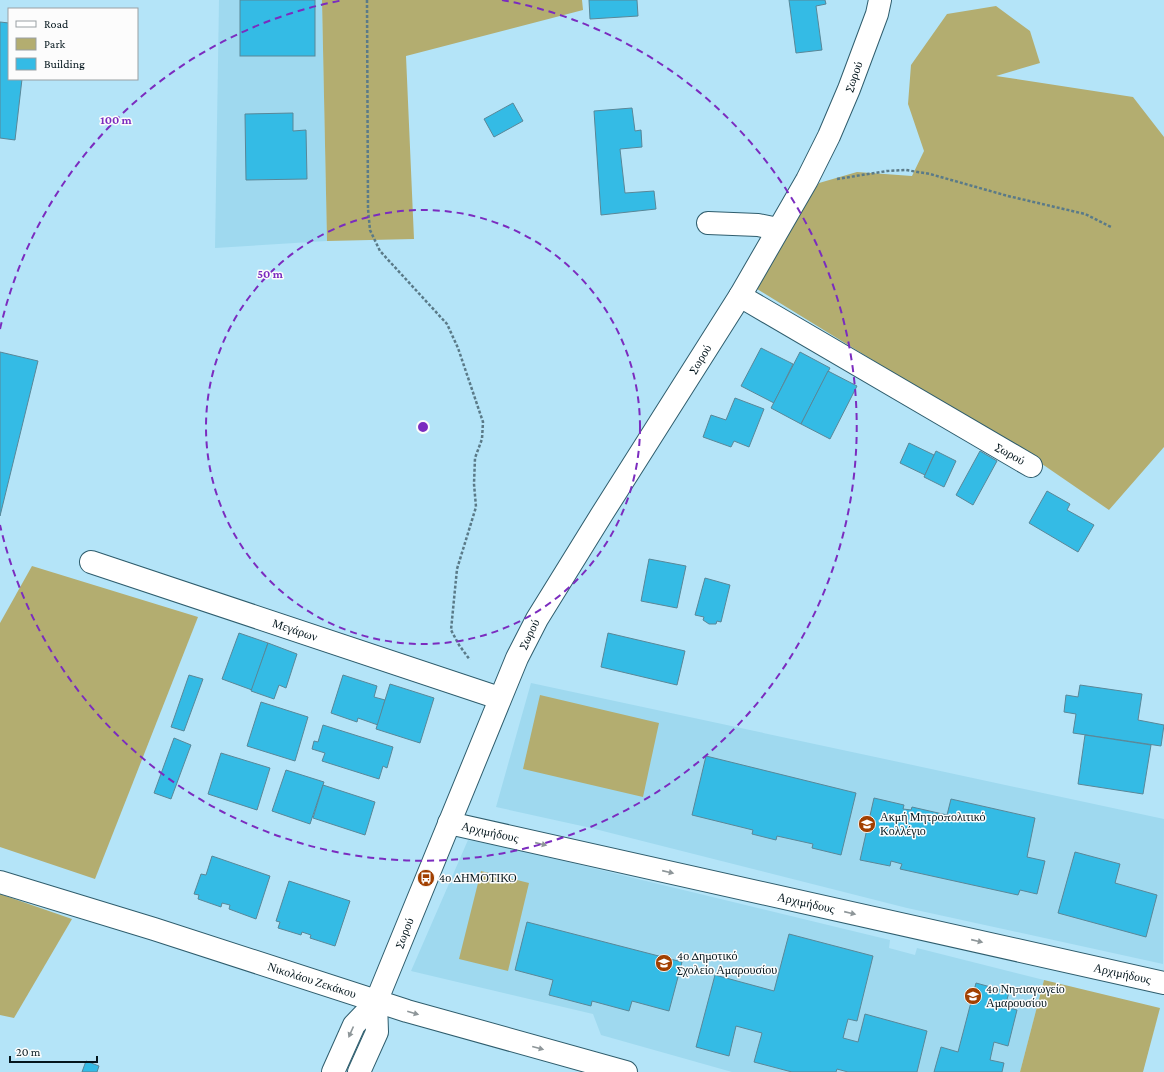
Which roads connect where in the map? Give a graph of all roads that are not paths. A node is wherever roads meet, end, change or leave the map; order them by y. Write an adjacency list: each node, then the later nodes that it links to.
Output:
1 (880, 0): 3 (street, Σωρού)
2 (708, 224): 3 (street)
3 (778, 229): 4 (street, Σωρού)
4 (740, 296): 5 (street, Σωρού); 7 (street, Σωρού)
5 (1031, 466)
6 (91, 562): 7 (street, Μεγάρων)
7 (499, 698): 8 (street, Σωρού)
8 (449, 824): 10 (street, Αρχιμήδους, one-way to 10); 11 (street, Σωρού)
9 (0, 882): 11 (street, Νικολάου Ζεκάκου)
10 (1164, 983)
11 (376, 1002): 12 (street, Σωρού, one-way to 12); 13 (street, Σωρού); 14 (street, Νικολάου Ζεκάκου, one-way to 14)
12 (333, 1072)
13 (359, 1072)
14 (626, 1072)

